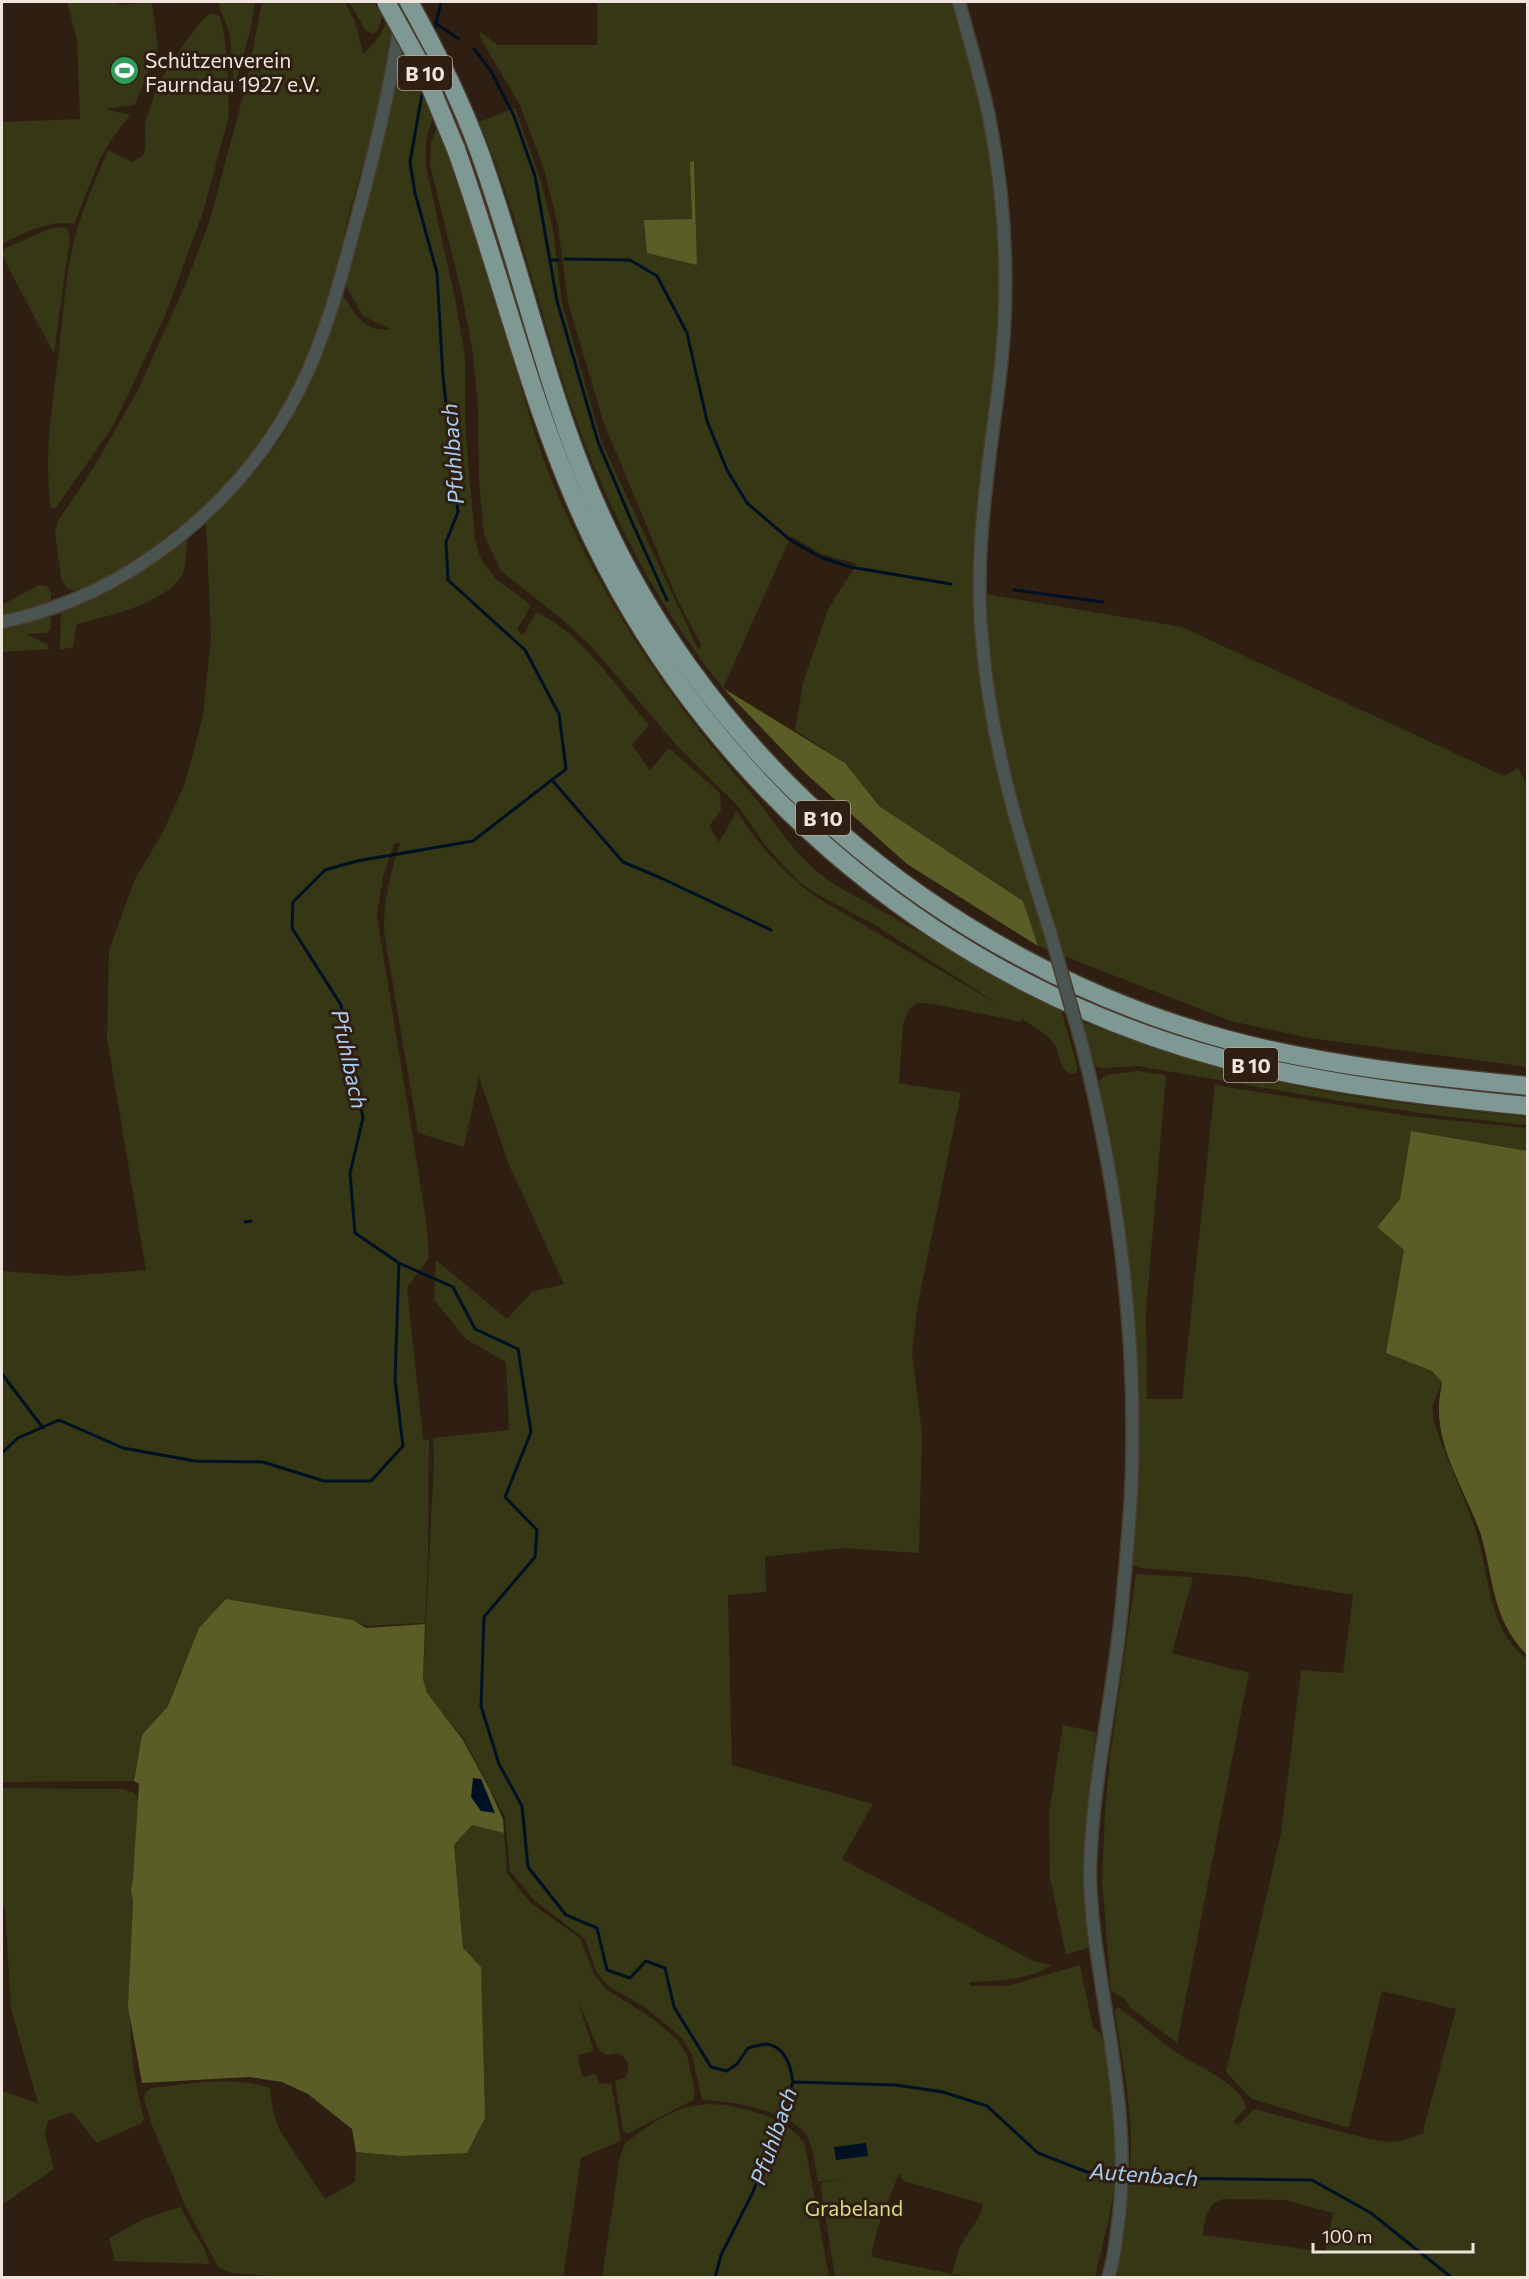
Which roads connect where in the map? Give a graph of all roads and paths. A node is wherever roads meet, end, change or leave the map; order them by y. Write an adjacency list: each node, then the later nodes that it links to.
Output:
1 (386, 2): 7 (highway, B 10, bridge)
2 (403, 2): 5 (street)
3 (409, 2): 6 (highway, B 10)
4 (959, 2): 8 (street, bridge)
5 (2, 622)
6 (1527, 1086)
7 (1527, 1106)
8 (1108, 2277)

